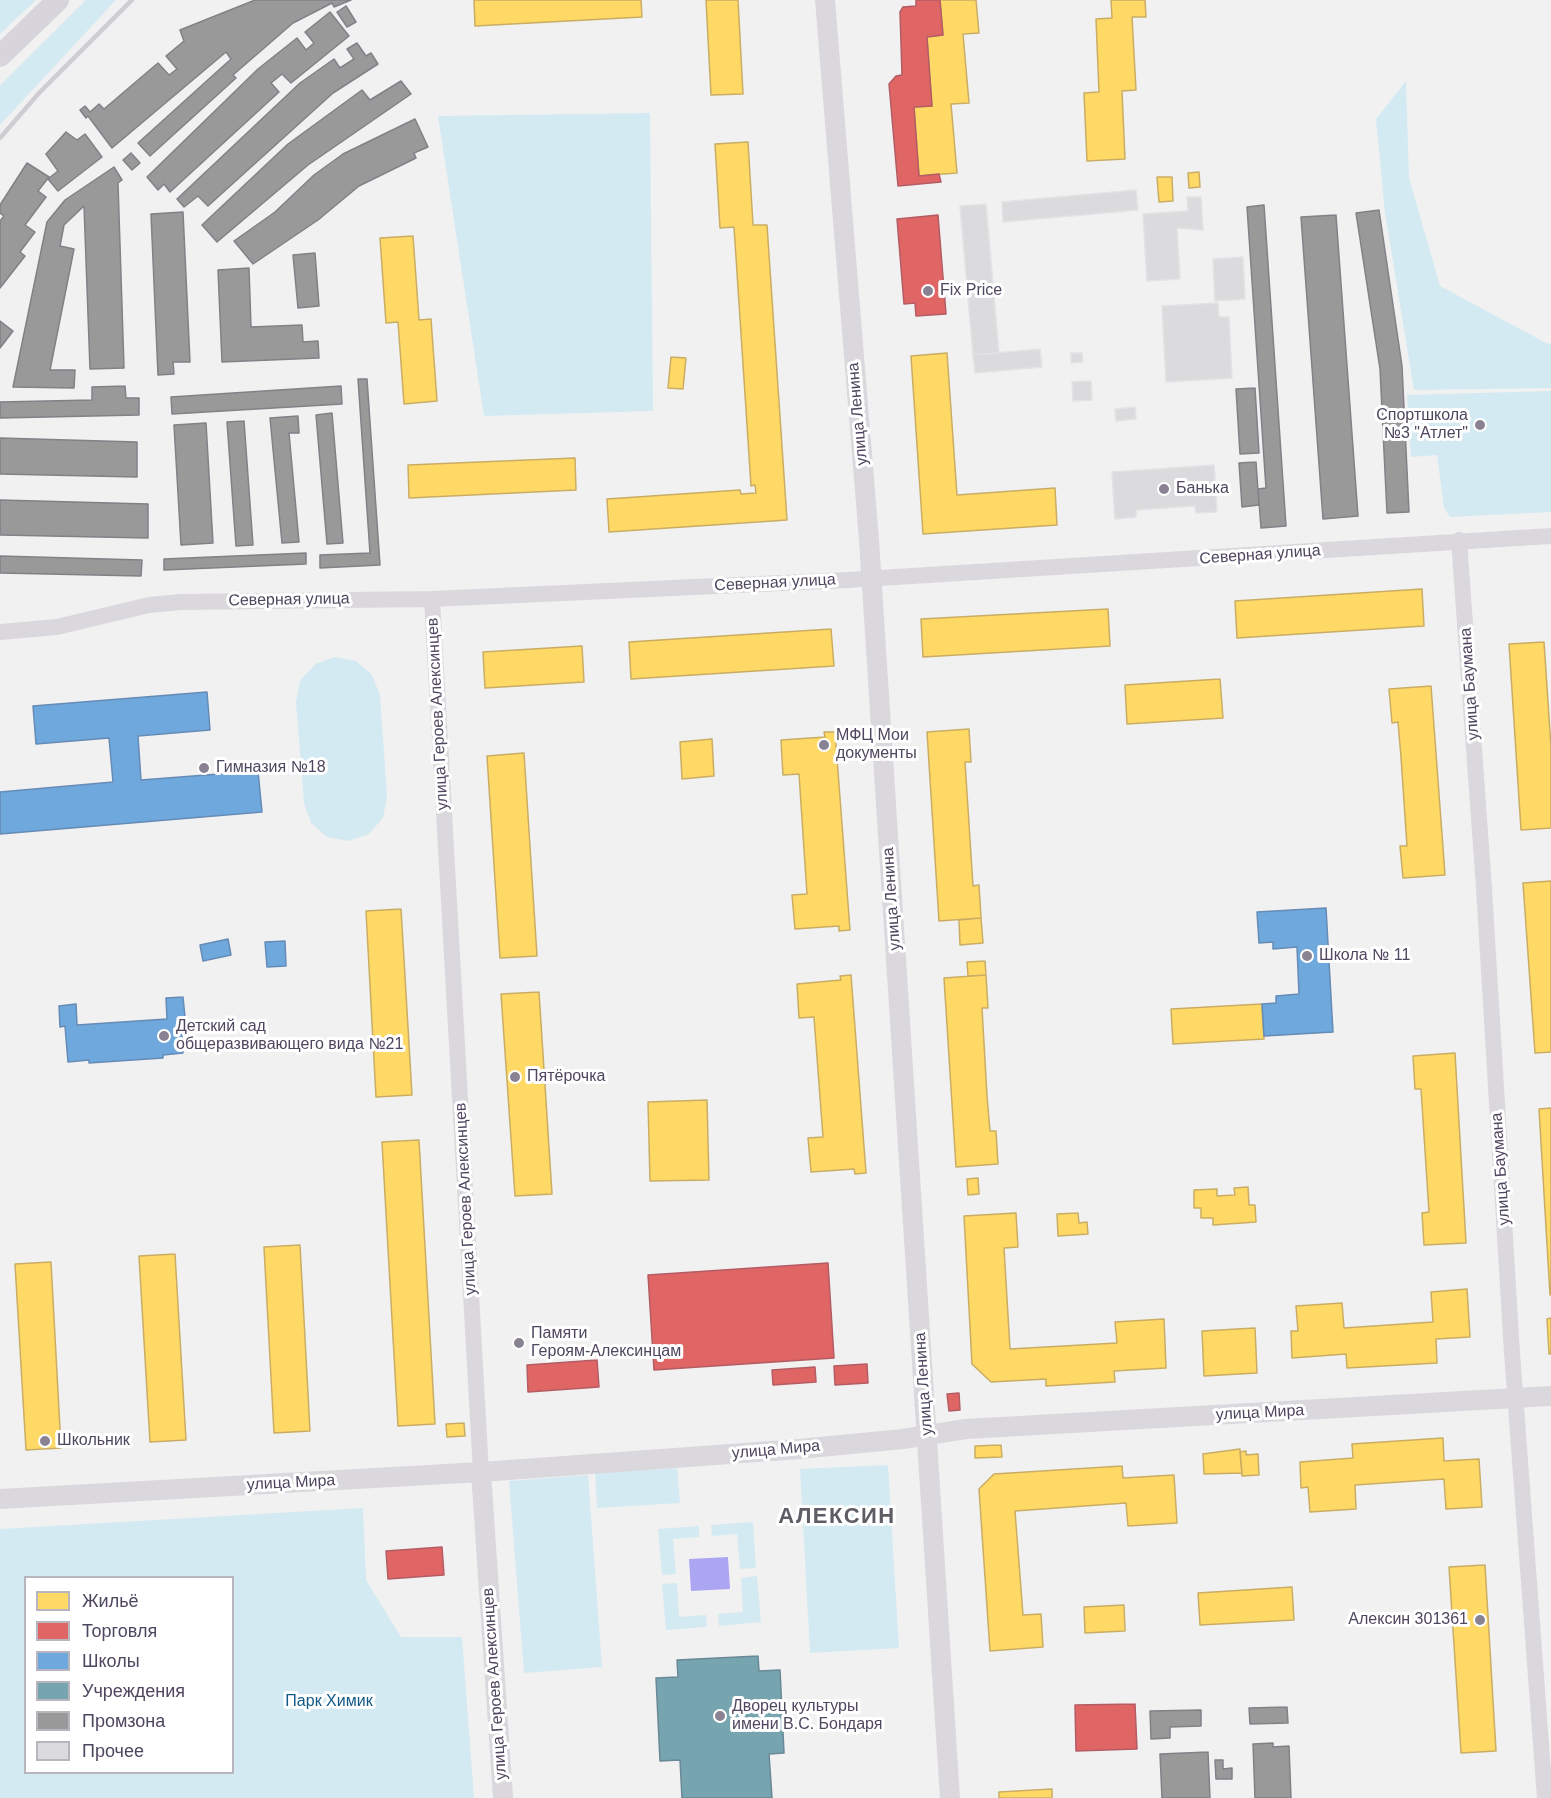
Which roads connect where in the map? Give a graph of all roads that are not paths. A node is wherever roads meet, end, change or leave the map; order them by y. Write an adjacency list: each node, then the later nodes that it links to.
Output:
1 (58, 0): 3 (main road)
2 (825, 0): 6 (street, улица Ленина)
3 (0, 56)
4 (1551, 536): 5 (street, Северная улица)
5 (1459, 540): 6 (street, Северная улица); 10 (street, улица Баумана)
6 (871, 579): 7 (street, Северная улица); 11 (street, улица Ленина)
7 (432, 599): 8 (street, Северная улица); 12 (street, улица Героев Алексинцев)
8 (0, 632)
9 (1551, 1396): 10 (street, улица Мира)
10 (1516, 1399): 11 (street, улица Мира); 16 (street, улица Баумана)
11 (928, 1433): 12 (street, улица Мира); 15 (street, улица Ленина)
12 (481, 1472): 13 (street, улица Мира); 14 (street, улица Героев Алексинцев)
13 (0, 1499)
14 (503, 1798)
15 (950, 1798)
16 (1545, 1798)

